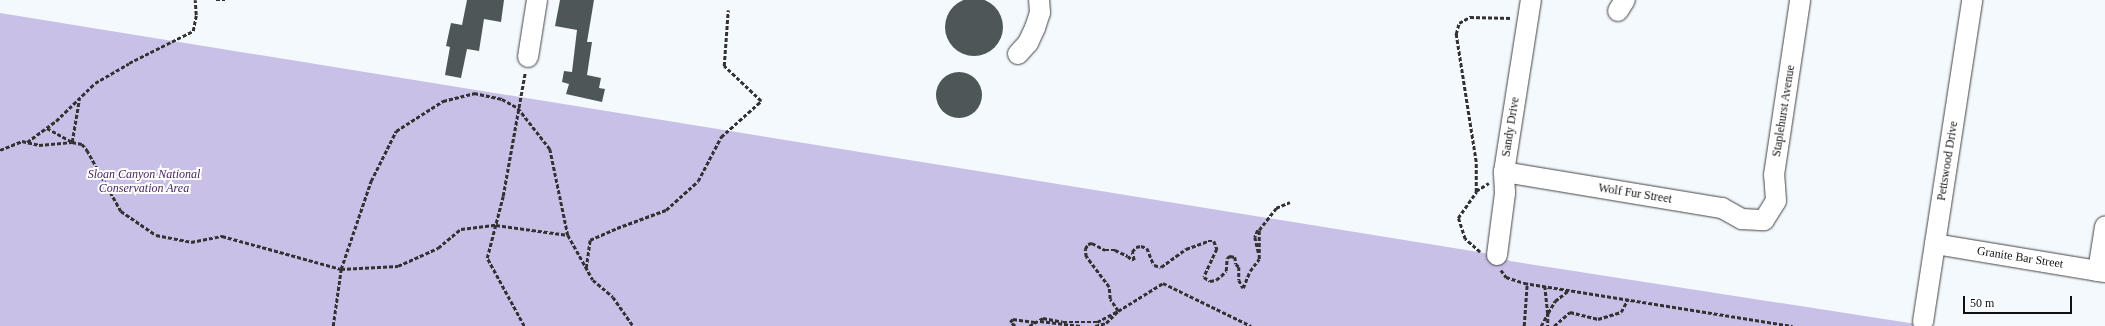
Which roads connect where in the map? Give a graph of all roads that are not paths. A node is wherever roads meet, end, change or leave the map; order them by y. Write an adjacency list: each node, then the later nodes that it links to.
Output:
1 (537, 0): 7 (street)
2 (1039, 0): 6 (street)
3 (1531, 0): 8 (street, Sandy Drive)
4 (1800, 0): 9 (street, Staplehurst Avenue)
5 (1972, 0): 11 (street, Pettswood Drive)
6 (1018, 54)
7 (528, 57)
8 (1504, 172): 9 (street, Wolf Fur Street); 12 (street, Sandy Drive)
9 (1764, 220)
10 (2105, 227): 13 (street)
11 (1935, 244): 13 (street, Granite Bar Street); 14 (street, Pettswood Drive)
12 (1497, 255)
13 (2102, 271)
14 (1923, 322)

